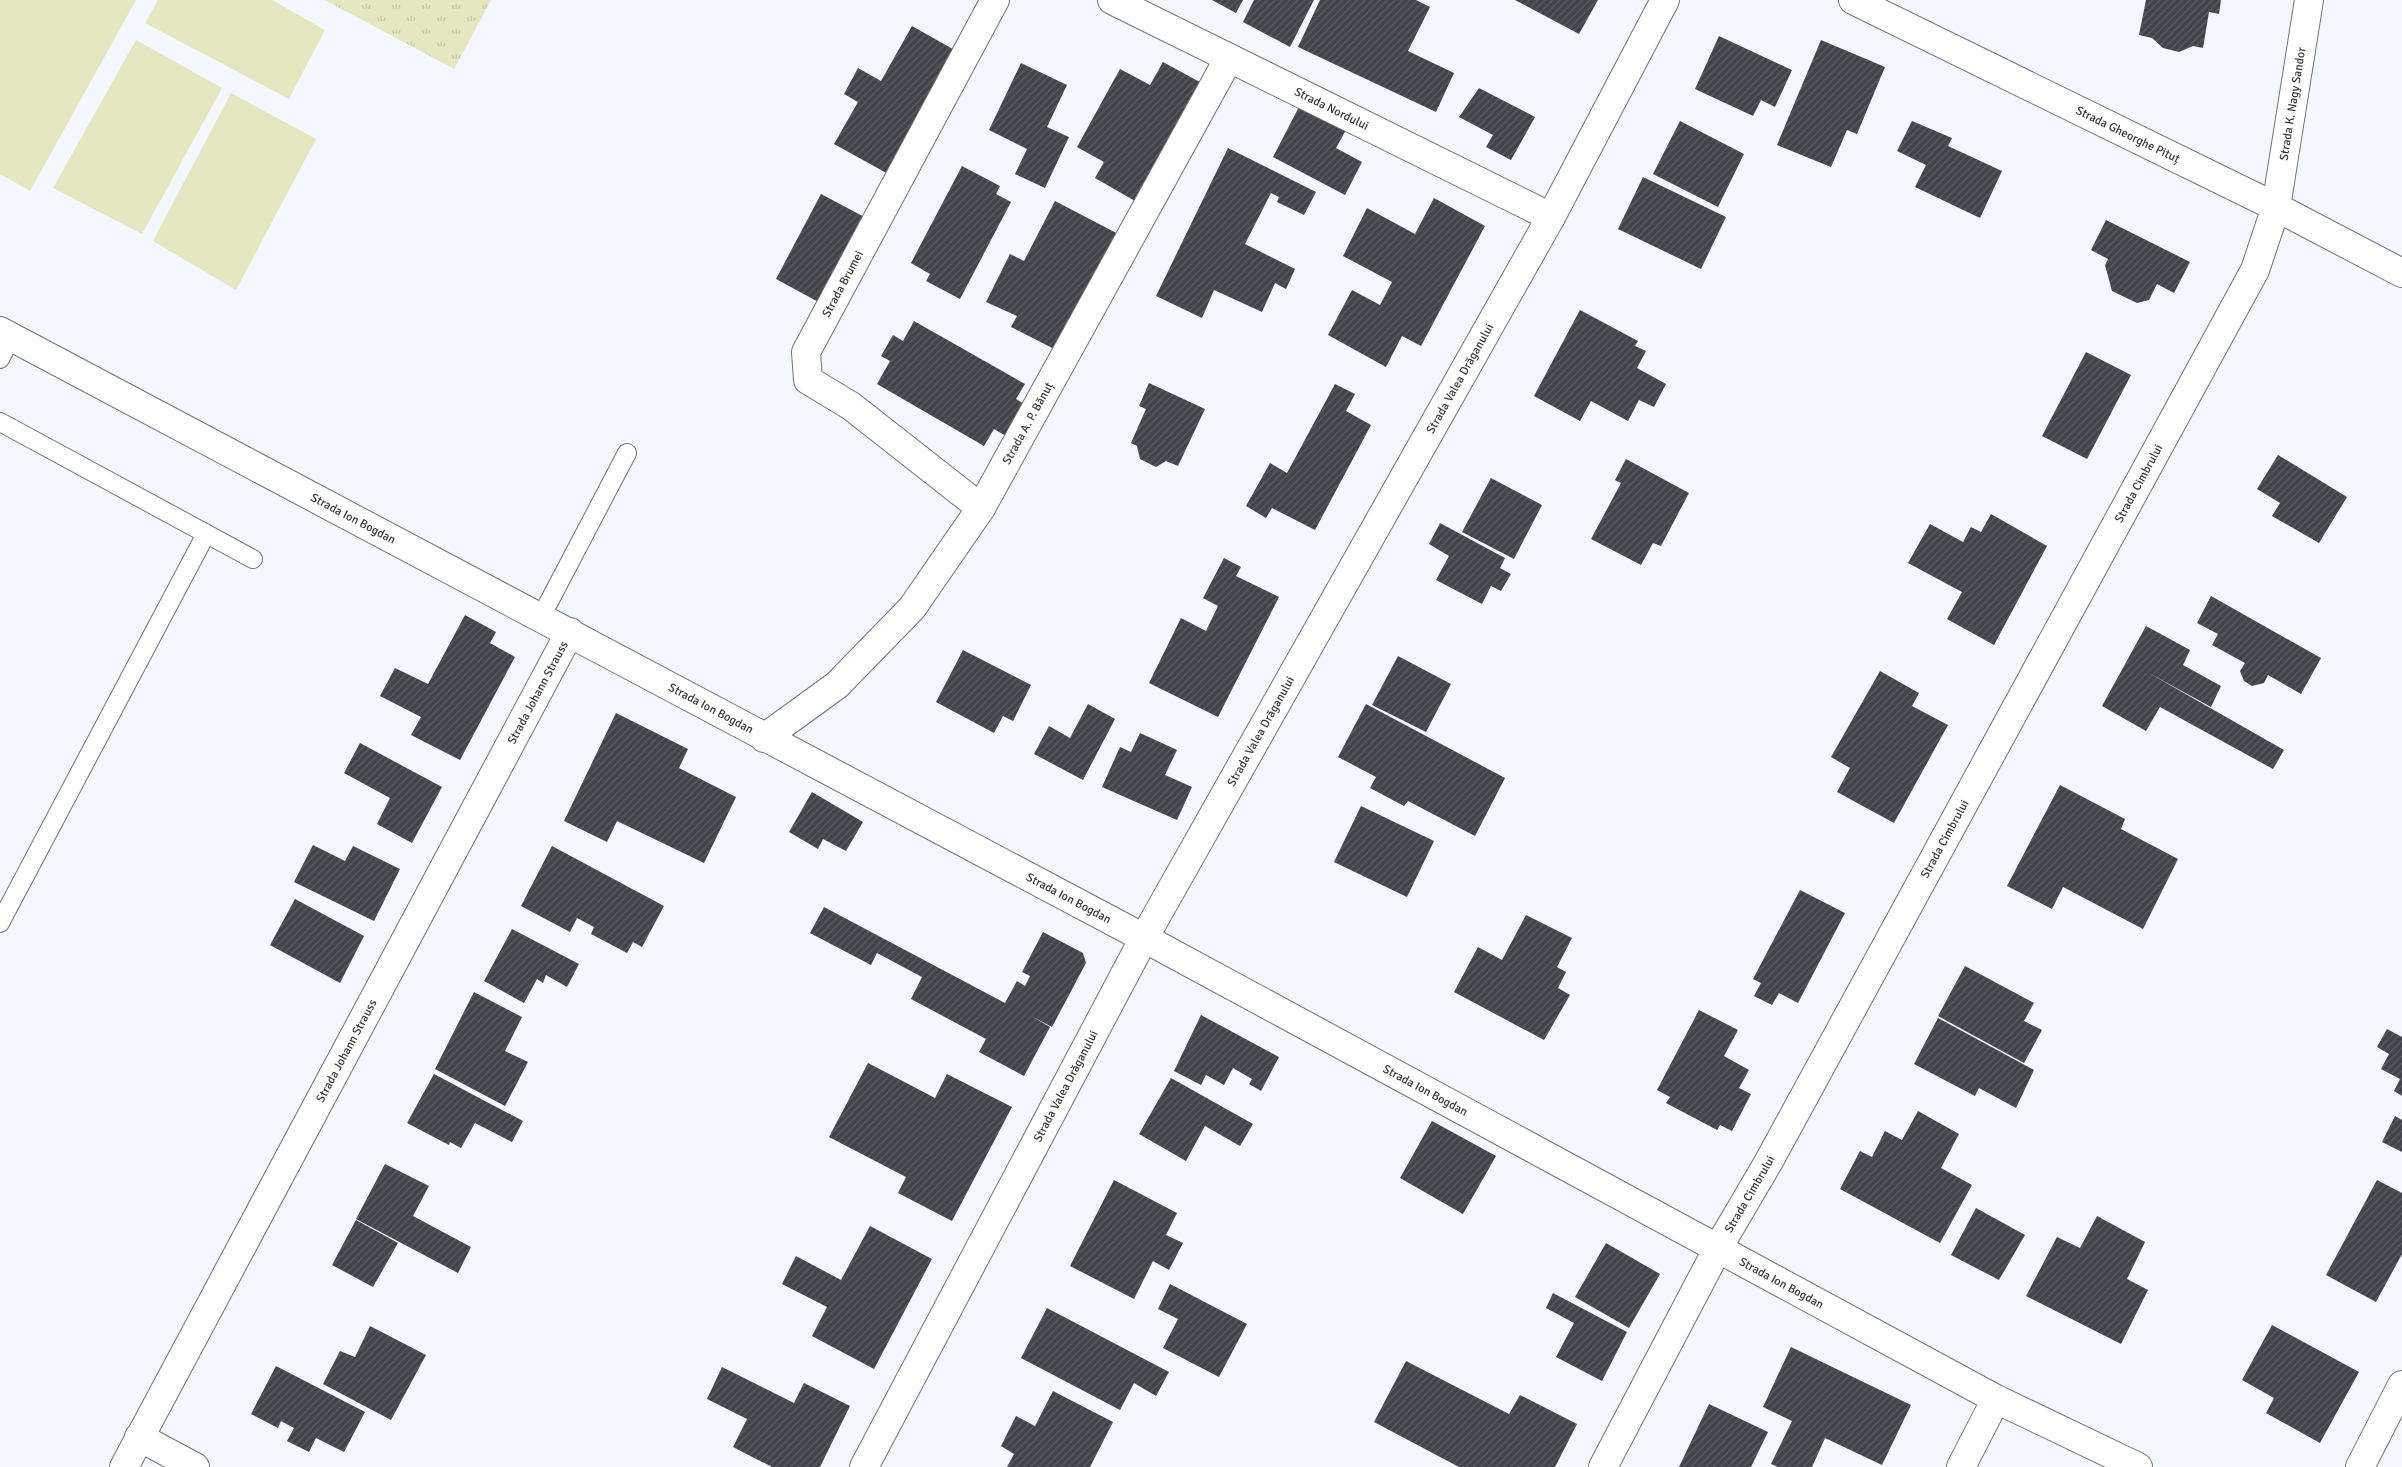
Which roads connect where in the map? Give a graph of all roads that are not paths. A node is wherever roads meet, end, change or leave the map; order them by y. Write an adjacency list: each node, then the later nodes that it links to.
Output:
1 (995, 0): 13 (street, Strada Brumei)
2 (1112, 0): 6 (street, Strada Nordului)
3 (1665, 0): 8 (street, Strada Valea Drăganului)
4 (1853, 0): 7 (street, Strada Gheorghe Pituț)
5 (2309, 0): 7 (street, Strada K. Nagy Sandor)
6 (1229, 58): 8 (street, Strada Nordului); 13 (street, Strada A. P. Bănuț)
7 (2276, 207): 9 (street, Strada Gheorghe Pituț); 21 (street, Strada Cimbrului)
8 (1551, 217): 20 (street, Strada Valea Drăganului)
9 (2402, 273)
10 (4, 342): 16 (street, Strada Ion Bogdan)
11 (0, 422): 14 (lane)
12 (627, 452): 16 (lane)
13 (981, 508): 18 (street, Strada A. P. Bănuț)
14 (206, 534): 15 (lane); 19 (lane)
15 (253, 560)
16 (541, 617): 17 (street, Strada Ion Bogdan)
17 (570, 632): 18 (street, Strada Ion Bogdan); 24 (street, Strada Johann Strauss)
18 (764, 738): 20 (street, Strada Ion Bogdan)
19 (0, 923)
20 (1144, 938): 21 (street, Strada Ion Bogdan); 27 (street, Strada Valea Drăganului)
21 (1718, 1248): 23 (street, Strada Ion Bogdan); 28 (street, Strada Cimbrului)
22 (2402, 1385): 31 (street)
23 (1996, 1399): 29 (street); 30 (street, Strada Ion Bogdan)
24 (139, 1437): 25 (street, Strada Johann Strauss); 26 (street)
25 (124, 1467)
26 (195, 1467)
27 (864, 1467)
28 (1603, 1467)
29 (1961, 1467)
30 (2138, 1467)
31 (2360, 1467)

